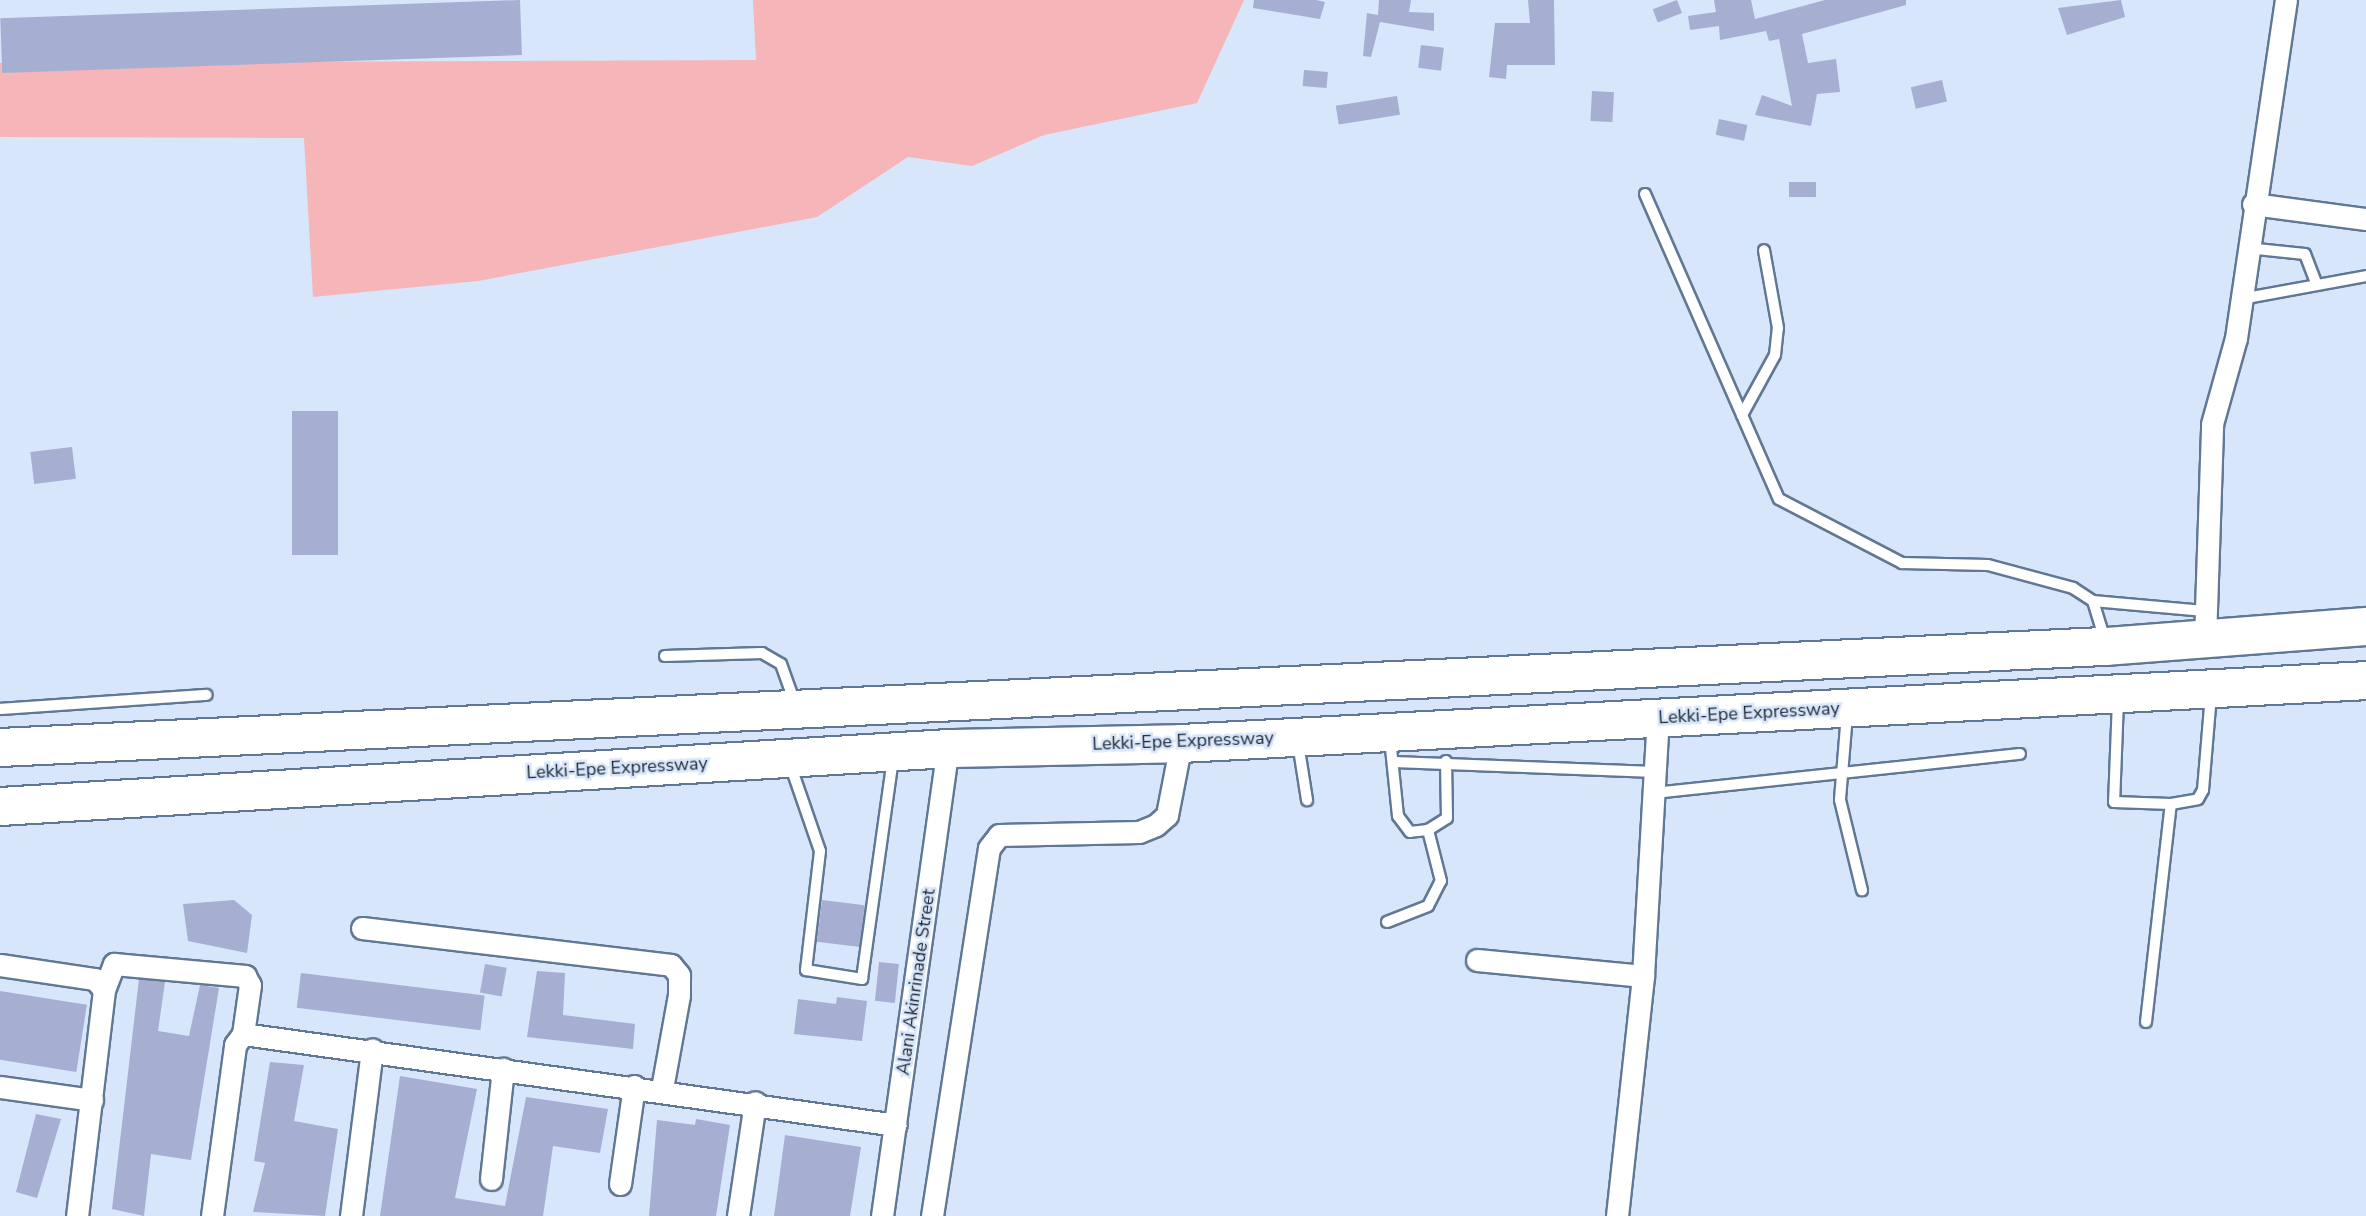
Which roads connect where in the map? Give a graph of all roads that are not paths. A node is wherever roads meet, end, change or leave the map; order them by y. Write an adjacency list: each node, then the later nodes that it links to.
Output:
1 (2286, 0): 3 (street)
2 (1645, 194): 10 (lane)
3 (2253, 204): 4 (street); 5 (street)
4 (2366, 219)
5 (2247, 247): 8 (lane); 9 (street)
6 (1763, 250): 10 (lane)
7 (2366, 276): 8 (lane)
8 (2316, 282): 9 (lane)
9 (2241, 299): 12 (street)
10 (1742, 415): 11 (lane)
11 (2093, 601): 12 (lane); 14 (lane)
12 (2205, 625): 13 (highway); 14 (highway)
13 (2366, 626)
14 (2106, 646): 22 (highway)
15 (665, 656): 22 (lane)
16 (2366, 680): 17 (highway, Lekki-Epe Expressway)
17 (2211, 688): 18 (highway, Lekki-Epe Expressway); 36 (lane)
18 (2118, 693): 20 (highway, Lekki-Epe Expressway); 36 (lane)
19 (207, 695): 21 (lane)
20 (1848, 707): 23 (highway, Lekki-Epe Expressway); 33 (lane)
21 (0, 709)
22 (797, 712): 26 (highway)
23 (1658, 717): 27 (highway, Lekki-Epe Expressway); 34 (street)
24 (1297, 737): 25 (highway, Lekki-Epe Expressway); 27 (highway, Lekki-Epe Expressway); 35 (lane)
25 (1181, 743): 28 (highway, Lekki-Epe Expressway); 63 (street)
26 (0, 747)
27 (1391, 747): 32 (lane); 38 (lane)
28 (948, 748): 29 (highway, Lekki-Epe Expressway); 55 (street, Alani Akinrinade Street)
29 (894, 752): 31 (highway, Lekki-Epe Expressway); 31 (lane)
30 (2020, 754): 33 (lane)
31 (788, 758): 37 (highway, Lekki-Epe Expressway)
32 (1446, 761): 34 (lane); 38 (lane)
33 (1840, 771): 34 (lane); 39 (lane)
34 (1654, 782): 44 (street)
35 (1307, 800)
36 (2171, 804): 46 (lane)
37 (0, 806)
38 (1427, 831): 40 (lane)
39 (1862, 890)
40 (1387, 922)
41 (362, 928): 52 (street)
42 (1477, 960): 44 (street)
43 (0, 965): 45 (street)
44 (1643, 976): 64 (street)
45 (104, 990): 47 (street); 53 (street)
46 (2146, 1022)
47 (243, 1034): 48 (street); 59 (street)
48 (372, 1049): 49 (street); 60 (street)
49 (503, 1069): 50 (street); 56 (street)
50 (634, 1086): 52 (street); 57 (street)
51 (0, 1087): 53 (street)
52 (662, 1089): 54 (street)
53 (92, 1100): 58 (street)
54 (755, 1102): 55 (street); 61 (street)
55 (896, 1125): 62 (street, Alani Akinrinade Street)
56 (491, 1179)
57 (620, 1184)
58 (77, 1216)
59 (212, 1216)
60 (351, 1216)
61 (738, 1216)
62 (882, 1216)
63 (932, 1216)
64 (1617, 1216)

